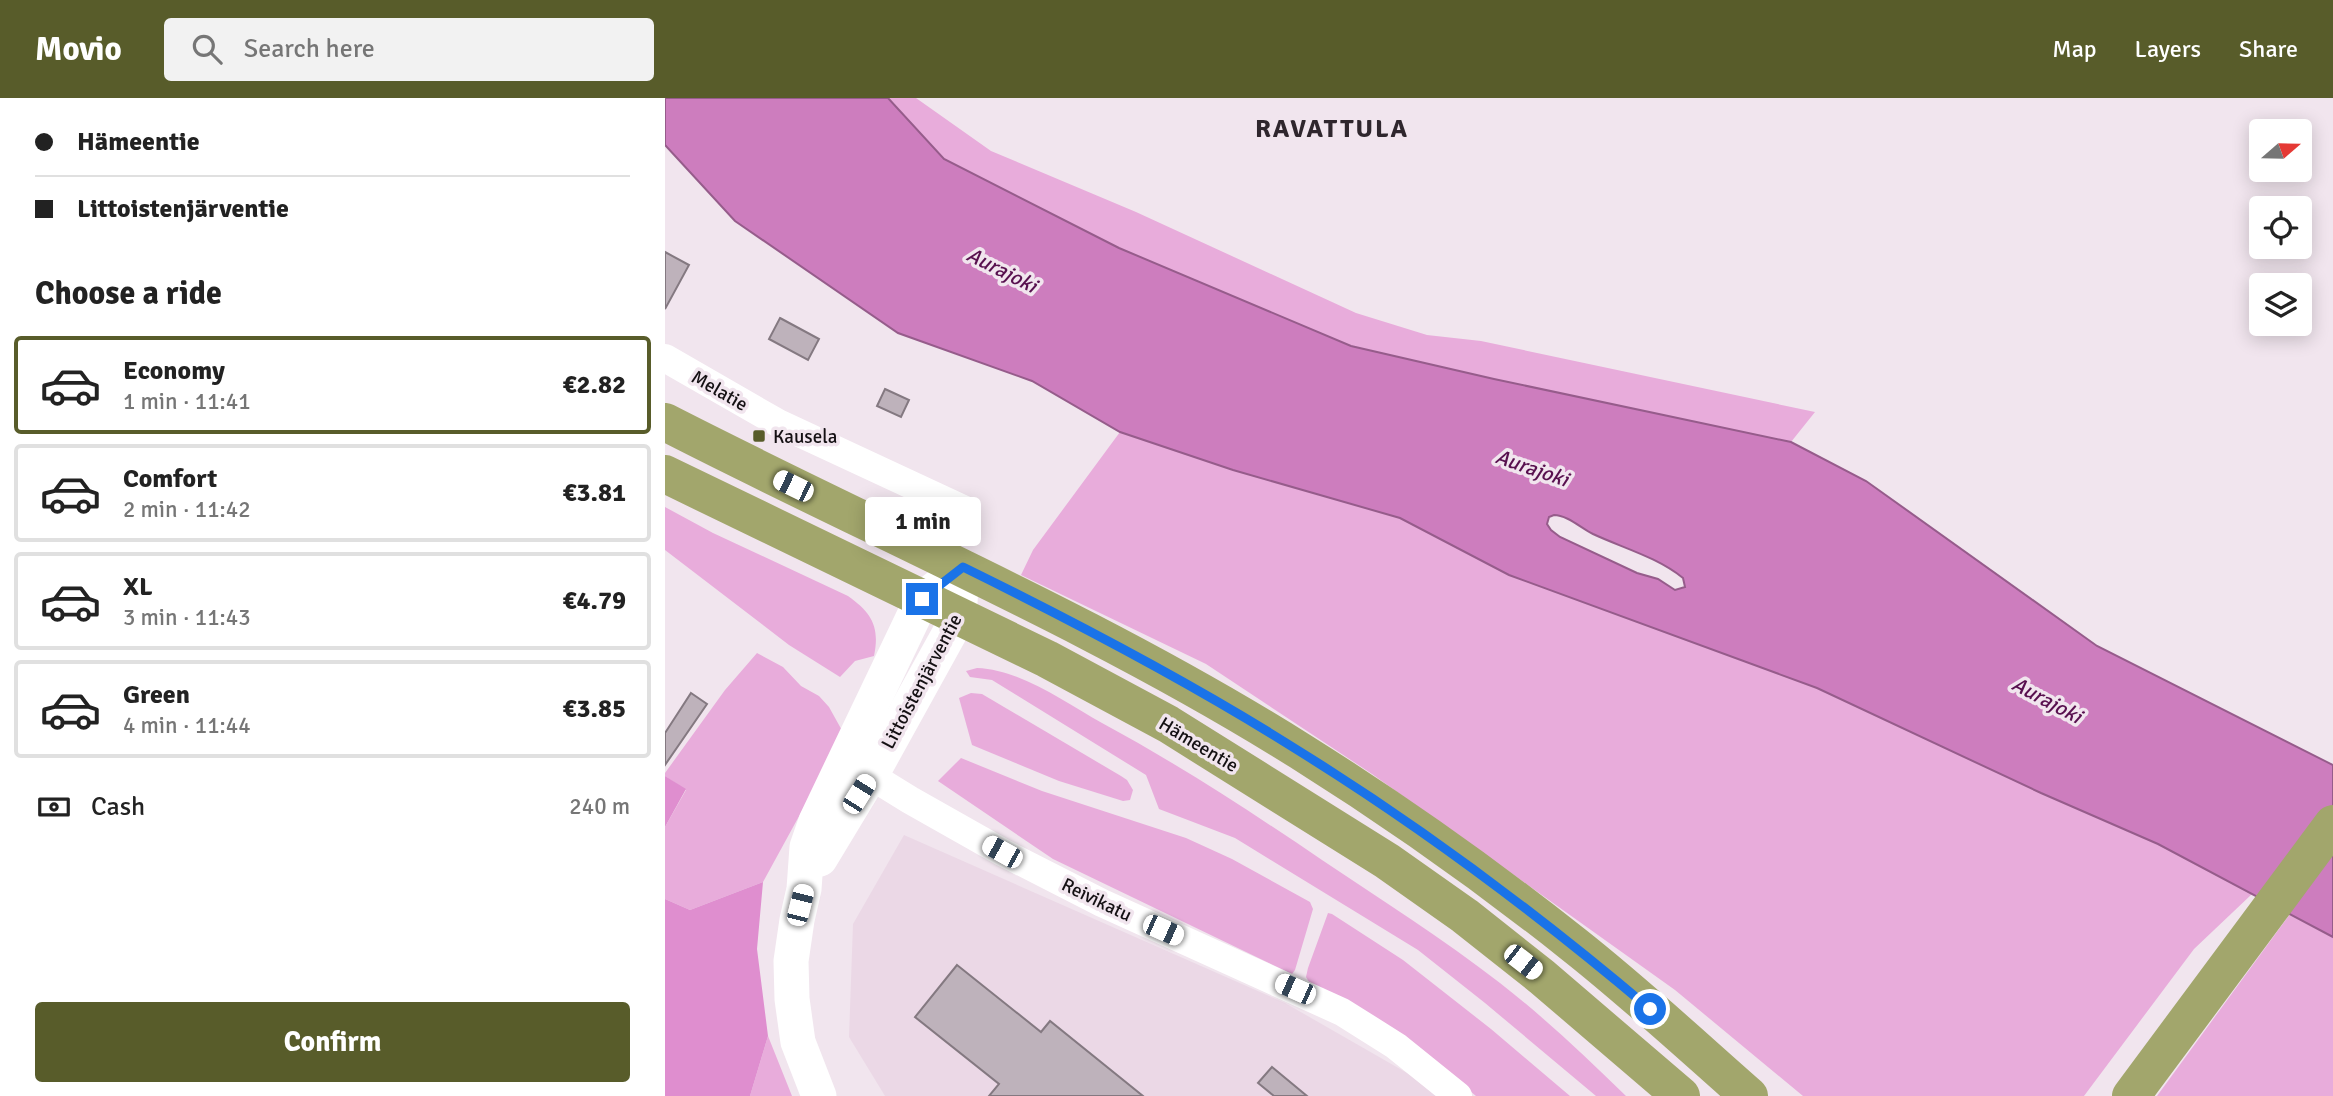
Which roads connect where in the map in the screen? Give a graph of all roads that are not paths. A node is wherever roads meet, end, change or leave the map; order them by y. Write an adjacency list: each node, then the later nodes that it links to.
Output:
1 (665, 358): 4 (street, Melatie)
2 (665, 422): 5 (highway)
3 (665, 474): 6 (highway, Hämeentie)
4 (965, 510)
5 (963, 567): 6 (street, Littoistenjärventie); 7 (street, Littoistenjärventie); 13 (highway)
6 (922, 599): 7 (highway, Hämeentie); 8 (street, Littoistenjärventie)
7 (959, 616): 8 (street, Littoistenjärventie); 12 (highway, Hämeentie)
8 (858, 768): 10 (street, Littoistenjärventie); 11 (street, Reivikatu)
9 (2333, 824): 14 (highway)
10 (819, 1096)
11 (1458, 1096)
12 (1681, 1096)
13 (1749, 1096)
14 (2131, 1096)

